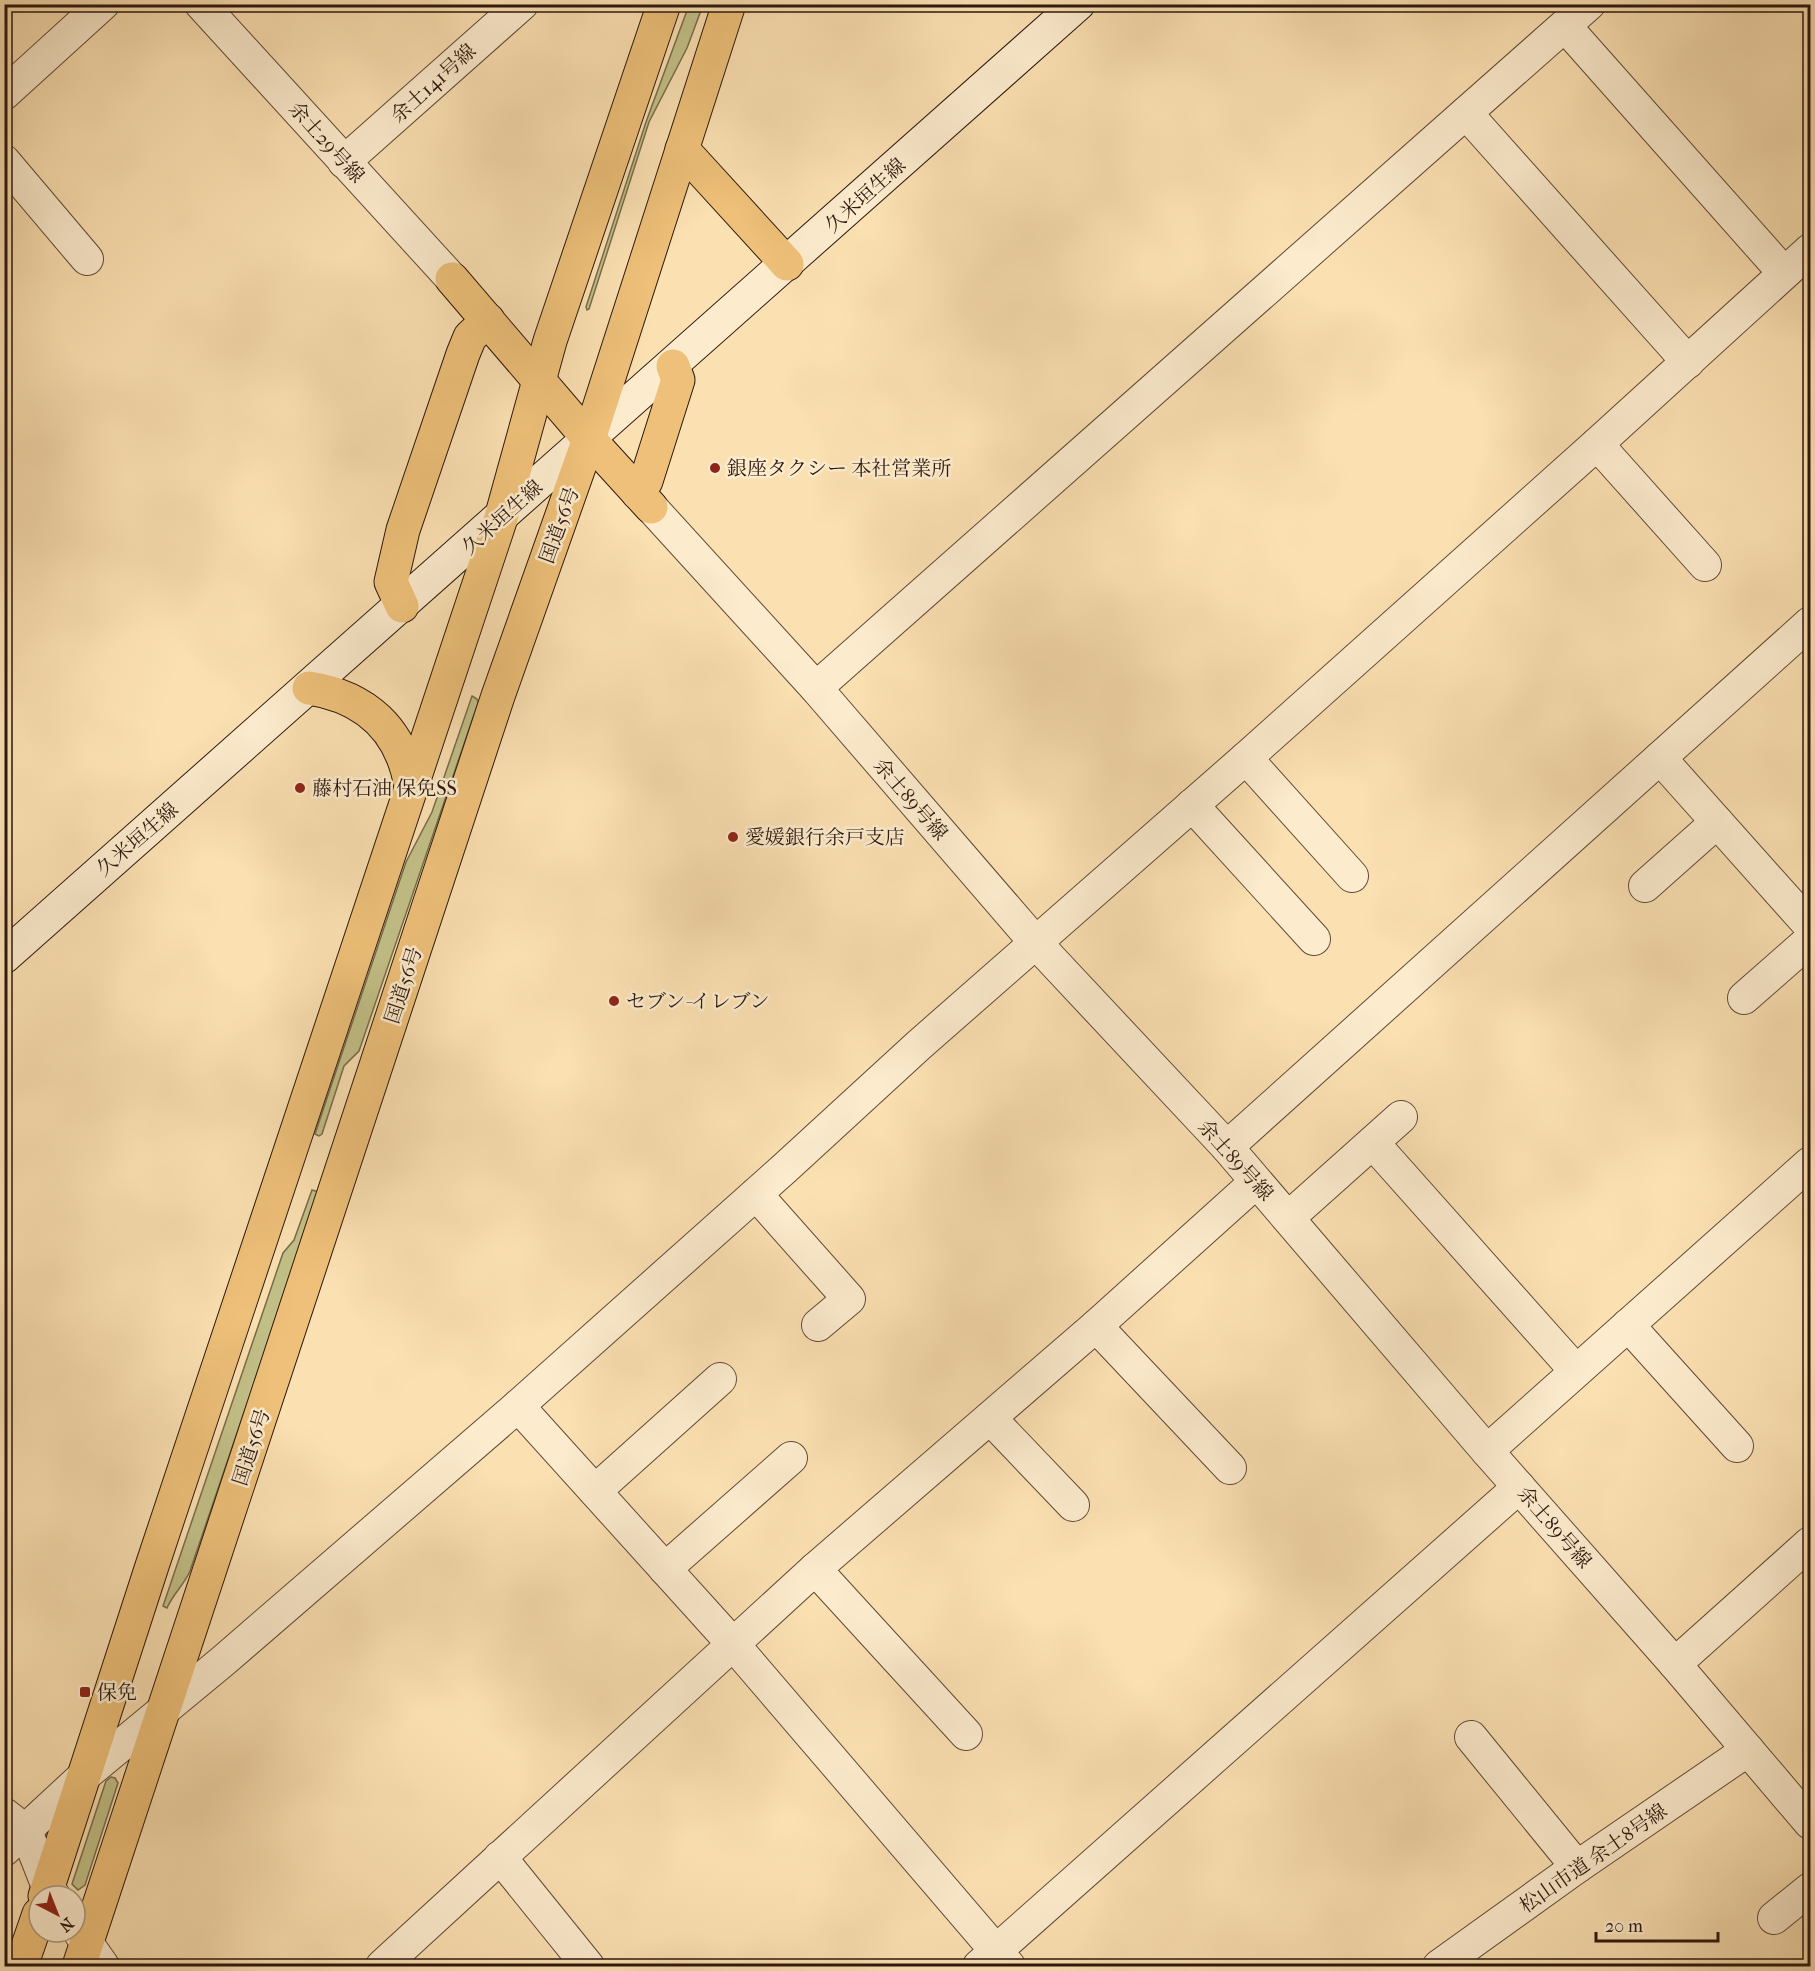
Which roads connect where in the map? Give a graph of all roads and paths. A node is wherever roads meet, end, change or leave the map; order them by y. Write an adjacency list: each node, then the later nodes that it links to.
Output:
1 (103, 4): 9 (street)
2 (201, 4): 13 (street, 余土29号線)
3 (522, 4): 13 (street, 余土141号線)
4 (664, 4): 22 (highway)
5 (729, 4): 11 (highway, 国道56号)
6 (1078, 4): 16 (main road, 久米垣生線)
7 (1589, 4): 8 (street)
8 (1565, 26): 10 (street); 17 (street)
9 (4, 94)
10 (1466, 113): 20 (street); 31 (street)
11 (682, 149): 16 (highway); 23 (highway, 国道56号)
12 (4, 161): 15 (street)
13 (344, 162): 18 (street, 余土29号線)
14 (1810, 250): 17 (street)
15 (87, 259)
16 (787, 264): 21 (main road, 久米垣生線)
17 (1784, 273): 20 (street)
18 (452, 279): 19 (highway)
19 (488, 320): 22 (highway); 28 (highway)
20 (1688, 362): 24 (street)
21 (673, 366): 23 (main road, 久米垣生線); 25 (highway)
22 (539, 381): 23 (highway); 26 (highway)
23 (589, 439): 25 (highway); 26 (main road, 久米垣生線); 71 (highway, 国道56号)
24 (1598, 444): 27 (street); 32 (street)
25 (644, 500): 31 (street, 余土89号線)
26 (501, 518): 28 (main road, 久米垣生線); 34 (highway)
27 (1705, 565)
28 (402, 606): 30 (main road, 久米垣生線)
29 (1810, 622): 33 (street)
30 (309, 688): 34 (highway); 43 (main road, 久米垣生線)
31 (816, 688): 42 (street, 余土89号線)
32 (1246, 758): 35 (street); 37 (street)
33 (1660, 758): 36 (street); 47 (street)
34 (411, 787): 75 (highway)
35 (1192, 805): 40 (street); 42 (street)
36 (1717, 822): 38 (street); 39 (street)
37 (1352, 876)
38 (1645, 886)
39 (1810, 926)
40 (1314, 939)
41 (1810, 940): 44 (street)
42 (1036, 943): 47 (street, 余土89号線); 50 (street)
43 (4, 957)
44 (1744, 998)
45 (1401, 1117): 46 (street)
46 (1372, 1143): 51 (street); 55 (street)
47 (1227, 1148): 49 (street, 余土89号線)
48 (1810, 1162): 53 (street)
49 (1256, 1182): 51 (street, 余土89号線); 54 (street)
50 (756, 1194): 52 (street); 57 (street)
51 (1288, 1218): 60 (street, 余土89号線)
52 (818, 1325)
53 (1628, 1325): 55 (street); 59 (street)
54 (1096, 1326): 58 (street); 62 (street)
55 (1576, 1371): 60 (street)
56 (720, 1379): 64 (street)
57 (518, 1406): 64 (street); 71 (street)
58 (990, 1418): 65 (street); 68 (street)
59 (1737, 1446)
60 (1486, 1451): 63 (street, 余土89号線)
61 (790, 1458): 67 (street)
62 (1230, 1468)
63 (1520, 1487): 70 (street, 余土89号線); 86 (street)
64 (595, 1491): 67 (street)
65 (1073, 1505)
66 (1810, 1543): 70 (street)
67 (665, 1569): 69 (street)
68 (815, 1569): 69 (street); 72 (street)
69 (733, 1644): 78 (street); 86 (street)
70 (1675, 1664): 74 (street, 余土89号線)
71 (163, 1711): 75 (street); 85 (highway, 国道56号)
72 (966, 1734)
73 (1471, 1737): 79 (street)
74 (1748, 1750): 76 (street, 余土89号線); 79 (street, 松山市道 余土8号線)
75 (85, 1775): 77 (street); 81 (highway)
76 (1810, 1822)
77 (12, 1831): 80 (street)
78 (500, 1857): 88 (street); 89 (street)
79 (1577, 1867): 90 (street, 松山市道 余土8号線)
80 (40, 1884)
81 (51, 1884)
82 (1810, 1889): 83 (street)
83 (1774, 1918)
84 (29, 1944): 87 (highway)
85 (86, 1950)
86 (995, 1961)
87 (21, 1966)
88 (382, 1966)
89 (588, 1966)
90 (1439, 1966)

